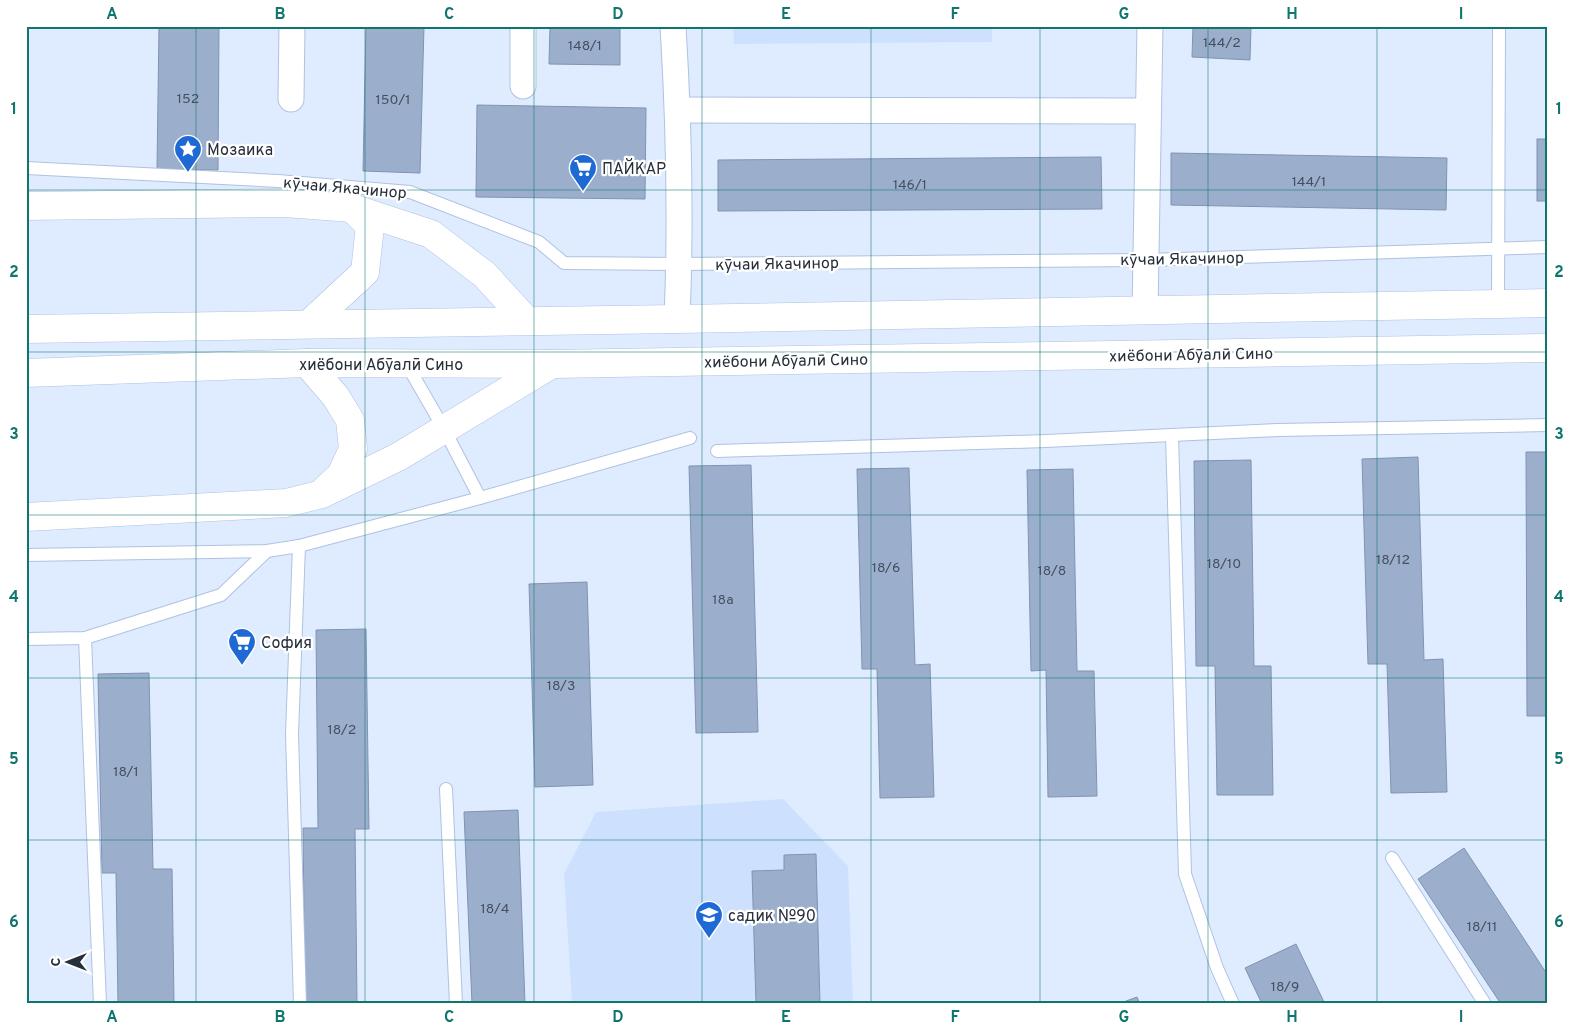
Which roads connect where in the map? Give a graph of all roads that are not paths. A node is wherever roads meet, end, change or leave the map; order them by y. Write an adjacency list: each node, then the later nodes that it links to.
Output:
1 (292, 26): 7 (street)
2 (523, 26): 6 (street)
3 (673, 26): 8 (street)
4 (1150, 26): 9 (street)
5 (1499, 26): 14 (lane)
6 (523, 86)
7 (291, 98)
8 (678, 110): 9 (street); 16 (street)
9 (1148, 111): 15 (street)
10 (26, 168): 16 (lane, кӯчаи Якачинор)
11 (26, 206): 12 (main road)
12 (352, 208): 21 (main road); 22 (main road)
13 (1547, 247): 14 (lane, кӯчаи Якачинор)
14 (1498, 249): 15 (lane, кӯчаи Якачинор); 18 (lane)
15 (1146, 260): 16 (lane, кӯчаи Якачинор); 19 (street)
16 (679, 264): 20 (street)
17 (1547, 303): 18 (main road)
18 (1498, 304): 19 (main road)
19 (1145, 311): 20 (main road)
20 (677, 319): 21 (main road)
21 (526, 320): 22 (main road)
22 (309, 324): 23 (main road)
23 (26, 328)
24 (1547, 348): 27 (main road, хиёбони Абӯалӣ Сино)
25 (307, 363): 26 (main road, хиёбони Абӯалӣ Сино); 28 (main road, хиёбони Абӯалӣ Сино); 34 (main road)
26 (406, 363): 27 (main road, хиёбони Абӯалӣ Сино); 30 (lane)
27 (552, 364): 30 (main road)
28 (26, 373)
29 (1547, 425): 31 (lane)
30 (444, 429): 34 (main road); 35 (lane)
31 (1172, 435): 33 (lane); 47 (lane)
32 (690, 438): 35 (lane)
33 (717, 451)
34 (322, 494): 36 (main road)
35 (480, 498): 37 (lane)
36 (26, 517)
37 (299, 546): 38 (lane); 45 (lane)
38 (267, 551): 39 (lane); 40 (lane)
39 (26, 555)
40 (85, 638): 41 (lane); 44 (lane)
41 (26, 639)
42 (446, 789): 46 (lane)
43 (1392, 858): 48 (lane)
44 (100, 1004)
45 (300, 1004)
46 (456, 1004)
47 (1233, 1004)
48 (1485, 1004)

